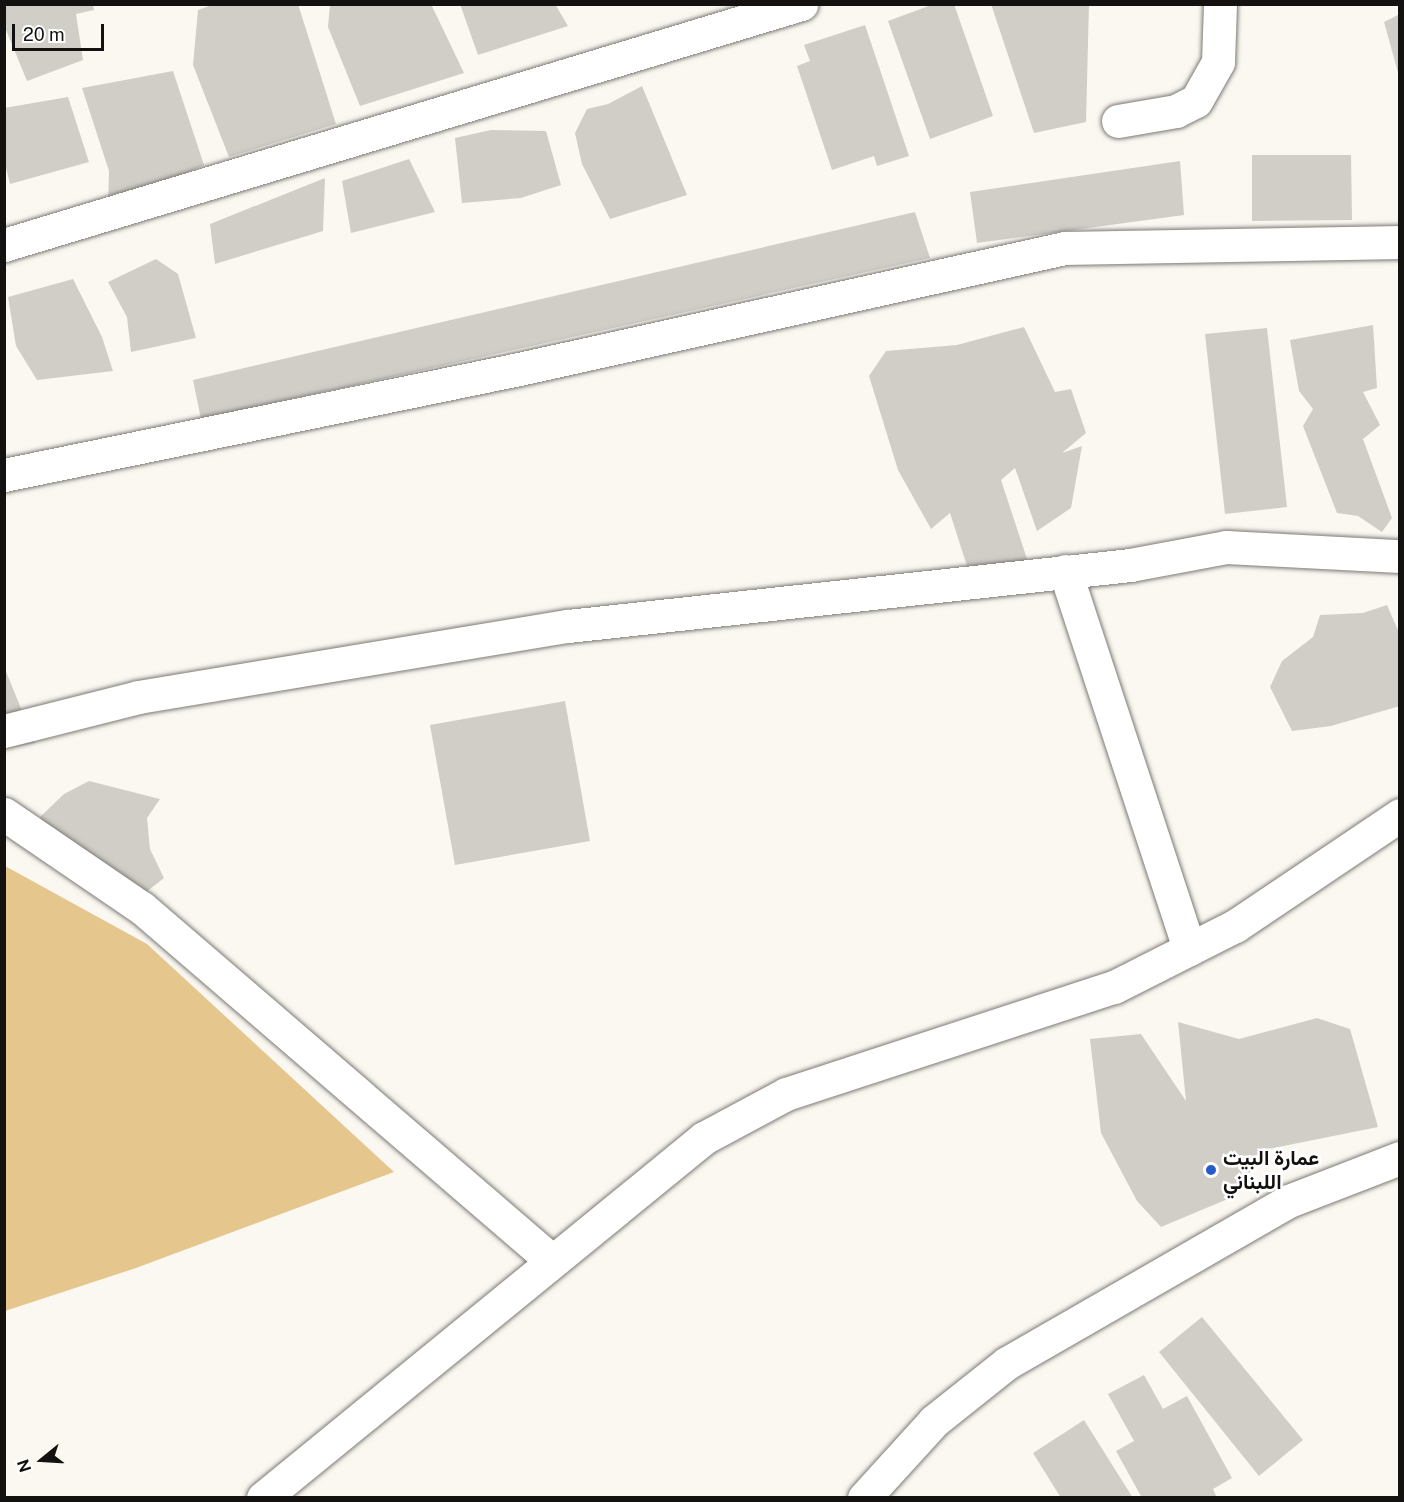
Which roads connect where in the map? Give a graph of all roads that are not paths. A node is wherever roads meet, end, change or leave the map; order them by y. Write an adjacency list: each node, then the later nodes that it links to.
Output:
1 (801, 4): 5 (street)
2 (1220, 4): 3 (street)
3 (1118, 121)
4 (1400, 242): 6 (street)
5 (4, 245)
6 (4, 475)
7 (1400, 556): 8 (street)
8 (1065, 571): 9 (street); 12 (street)
9 (4, 731)
10 (4, 814): 14 (street)
11 (1400, 815): 12 (street)
12 (1190, 949): 14 (street)
13 (1400, 1158): 16 (street)
14 (550, 1260): 15 (street)
15 (263, 1497)
16 (864, 1497)

